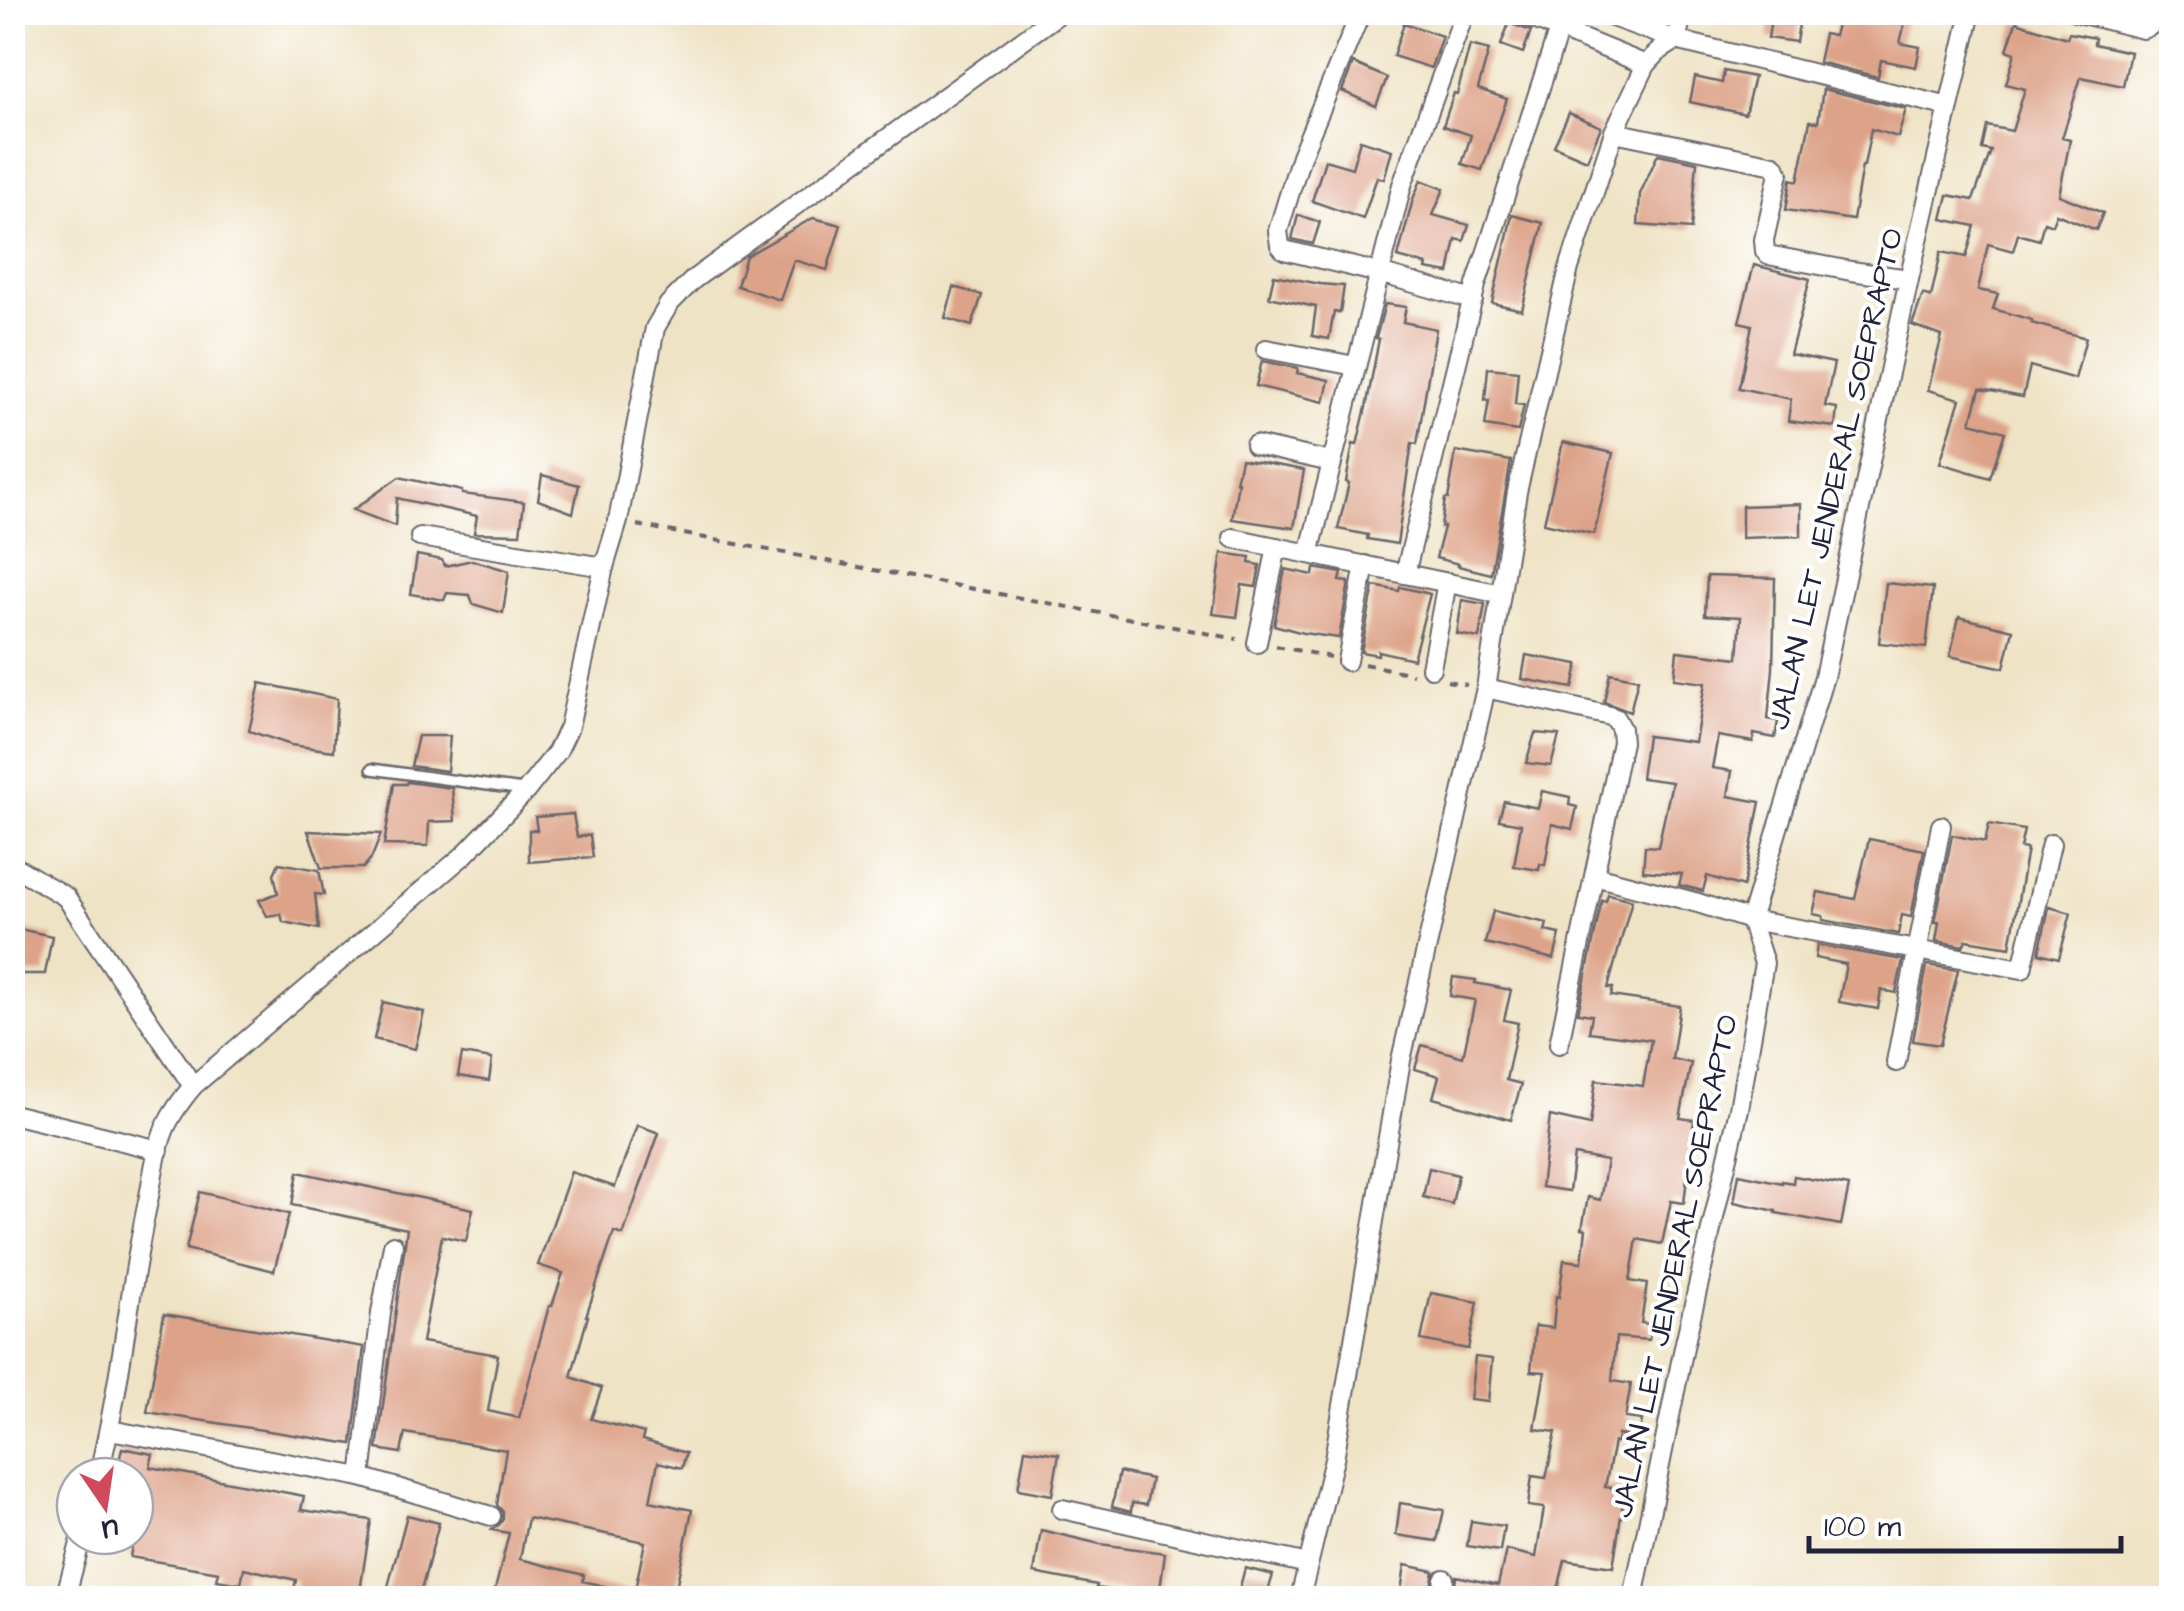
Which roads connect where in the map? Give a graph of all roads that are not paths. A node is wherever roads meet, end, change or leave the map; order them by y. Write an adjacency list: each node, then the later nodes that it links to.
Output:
1 (1061, 12): 27 (street)
2 (1362, 12): 15 (street)
3 (1466, 12): 15 (street)
4 (1517, 12): 10 (street)
5 (1598, 12): 11 (street)
6 (1683, 12): 11 (street)
7 (1971, 12): 13 (street, JALAN LET JENDERAL SOEPRAPTO)
8 (2075, 12): 9 (street)
9 (2155, 12)
10 (1559, 29): 12 (street); 17 (street)
11 (1676, 40): 12 (street); 13 (street)
12 (1646, 65): 14 (street)
13 (1949, 107): 16 (street, JALAN LET JENDERAL SOEPRAPTO)
14 (1614, 132): 16 (street); 30 (street)
15 (1378, 273): 17 (street); 19 (street)
16 (1909, 279): 41 (street, JALAN LET JENDERAL SOEPRAPTO)
17 (1472, 300): 28 (street)
18 (1266, 350): 19 (street)
19 (1355, 366): 21 (street)
20 (1255, 446): 21 (street)
21 (1331, 462): 25 (street)
22 (420, 537): 27 (street)
23 (1233, 538): 24 (street)
24 (1278, 547): 25 (street); 31 (street)
25 (1309, 554): 26 (street)
26 (1366, 565): 28 (street); 32 (street)
27 (604, 568): 36 (street)
28 (1405, 574): 29 (street)
29 (1448, 582): 30 (street); 33 (street)
30 (1501, 594): 34 (street)
31 (1257, 643)
32 (1347, 661)
33 (1427, 674)
34 (1486, 688): 40 (street); 55 (street)
35 (372, 768): 36 (lane)
36 (526, 791): 45 (street)
37 (1941, 826): 42 (street)
38 (2051, 844): 42 (street)
39 (12, 865): 45 (street)
40 (1595, 876): 41 (street); 43 (street)
41 (1750, 920): 42 (street); 60 (street, JALAN LET JENDERAL SOEPRAPTO)
42 (1918, 950): 44 (street)
43 (1559, 1044)
44 (1896, 1062)
45 (193, 1086): 47 (street)
46 (12, 1114): 47 (street)
47 (158, 1150): 49 (street)
48 (393, 1245): 51 (street)
49 (110, 1430): 50 (street); 51 (street)
50 (103, 1456)
51 (361, 1478): 53 (street)
52 (1062, 1508): 55 (street)
53 (491, 1516)
54 (77, 1556): 57 (street)
55 (1308, 1564): 58 (street)
56 (1444, 1579): 59 (street)
57 (65, 1598)
58 (1300, 1598)
59 (1441, 1598)
60 (1632, 1598)

